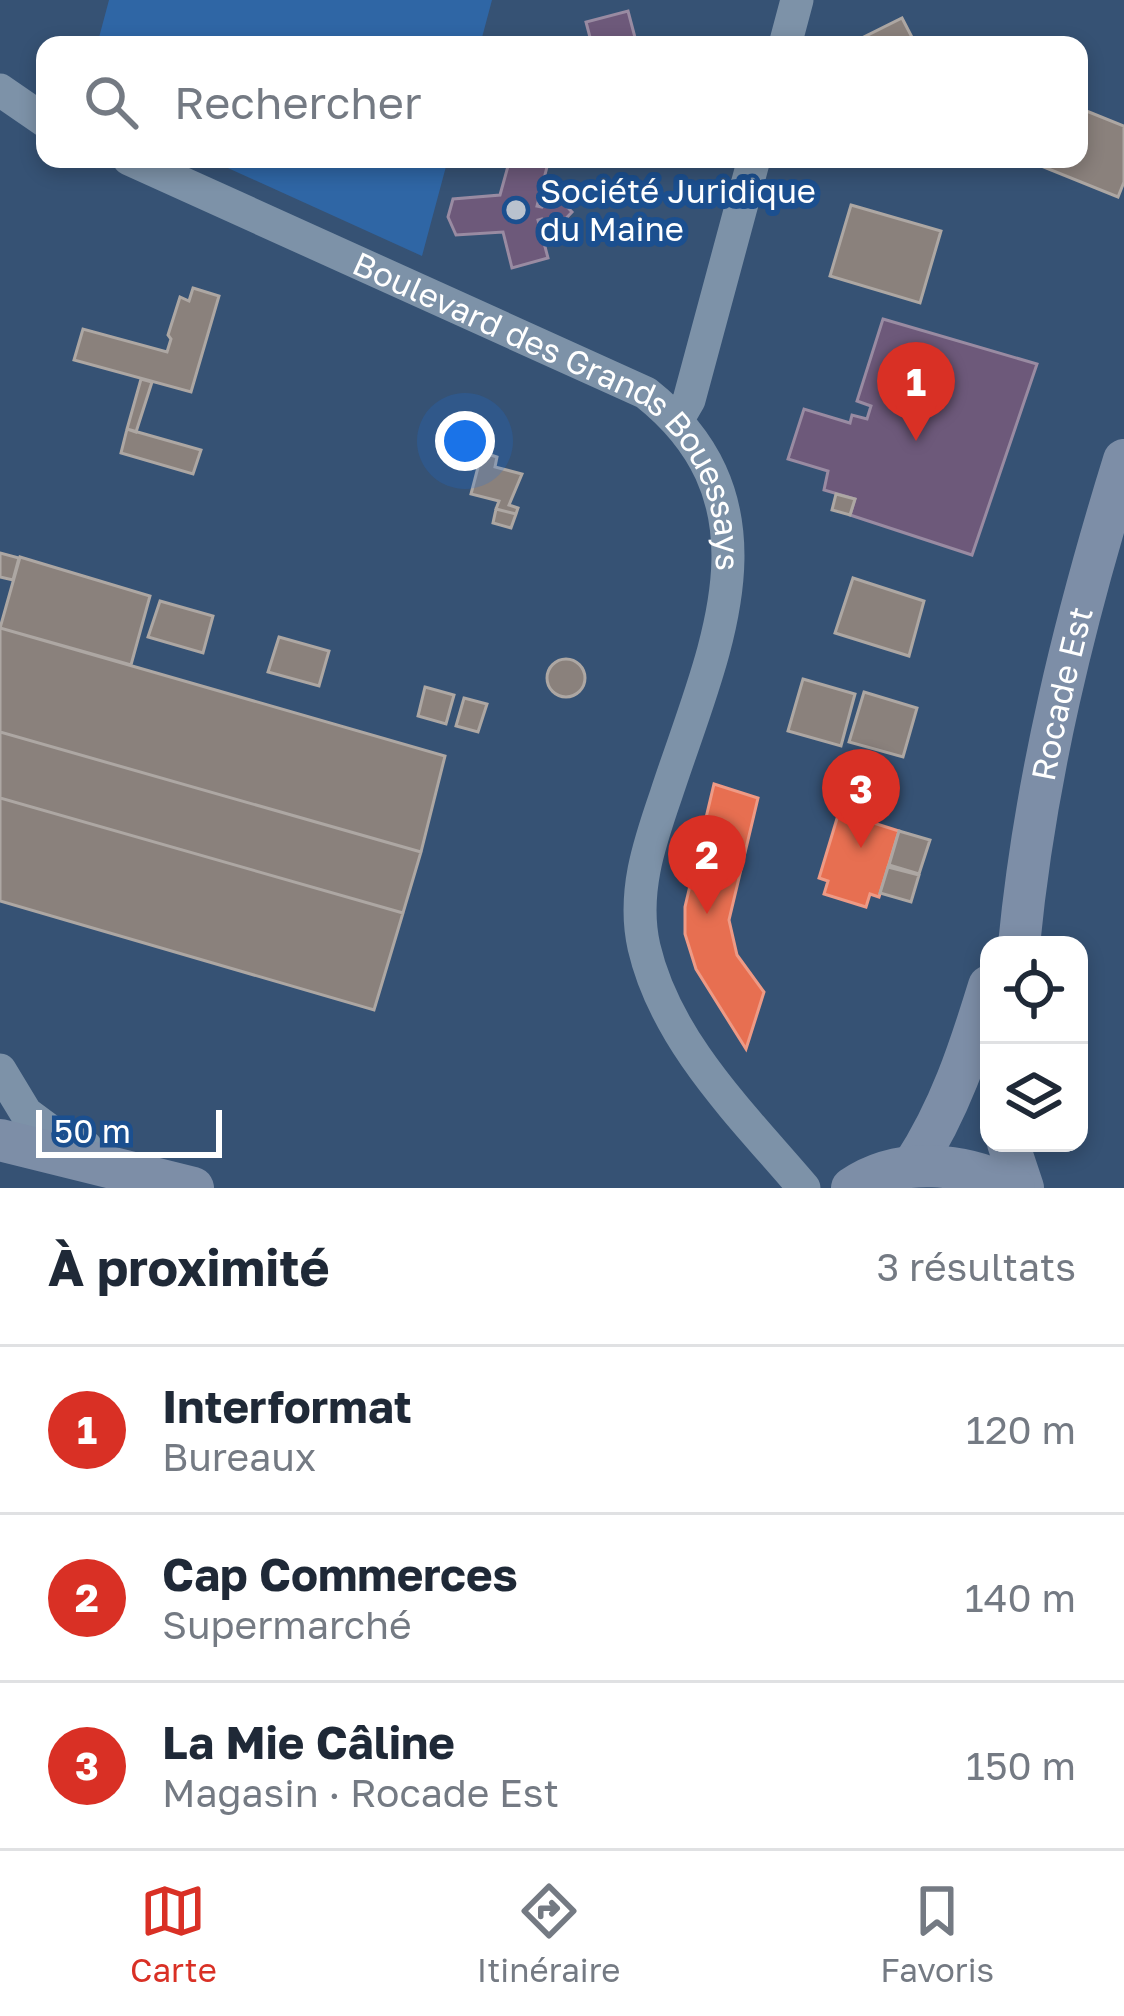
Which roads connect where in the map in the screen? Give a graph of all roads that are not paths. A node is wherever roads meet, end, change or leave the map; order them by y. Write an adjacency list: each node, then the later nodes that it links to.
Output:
1 (797, 0): 2 (street)
2 (787, 36)
3 (0, 90): 4 (street)
4 (36, 115)
5 (149, 168): 7 (street, Boulevard des Grands Bouessays)
6 (752, 168): 7 (street)
7 (678, 419): 18 (street, Boulevard des Grands Bouessays)
8 (1124, 460): 9 (main road, Rocade Est)
9 (1028, 859): 10 (main road); 11 (main road)
10 (1005, 936)
11 (1020, 936)
12 (980, 1016): 16 (main road)
13 (0, 1070): 17 (street)
14 (0, 1140): 17 (main road)
15 (1011, 1152): 20 (main road)
16 (913, 1166): 19 (main road); 20 (main road)
17 (197, 1188)
18 (804, 1188)
19 (852, 1188)
20 (1018, 1188)

